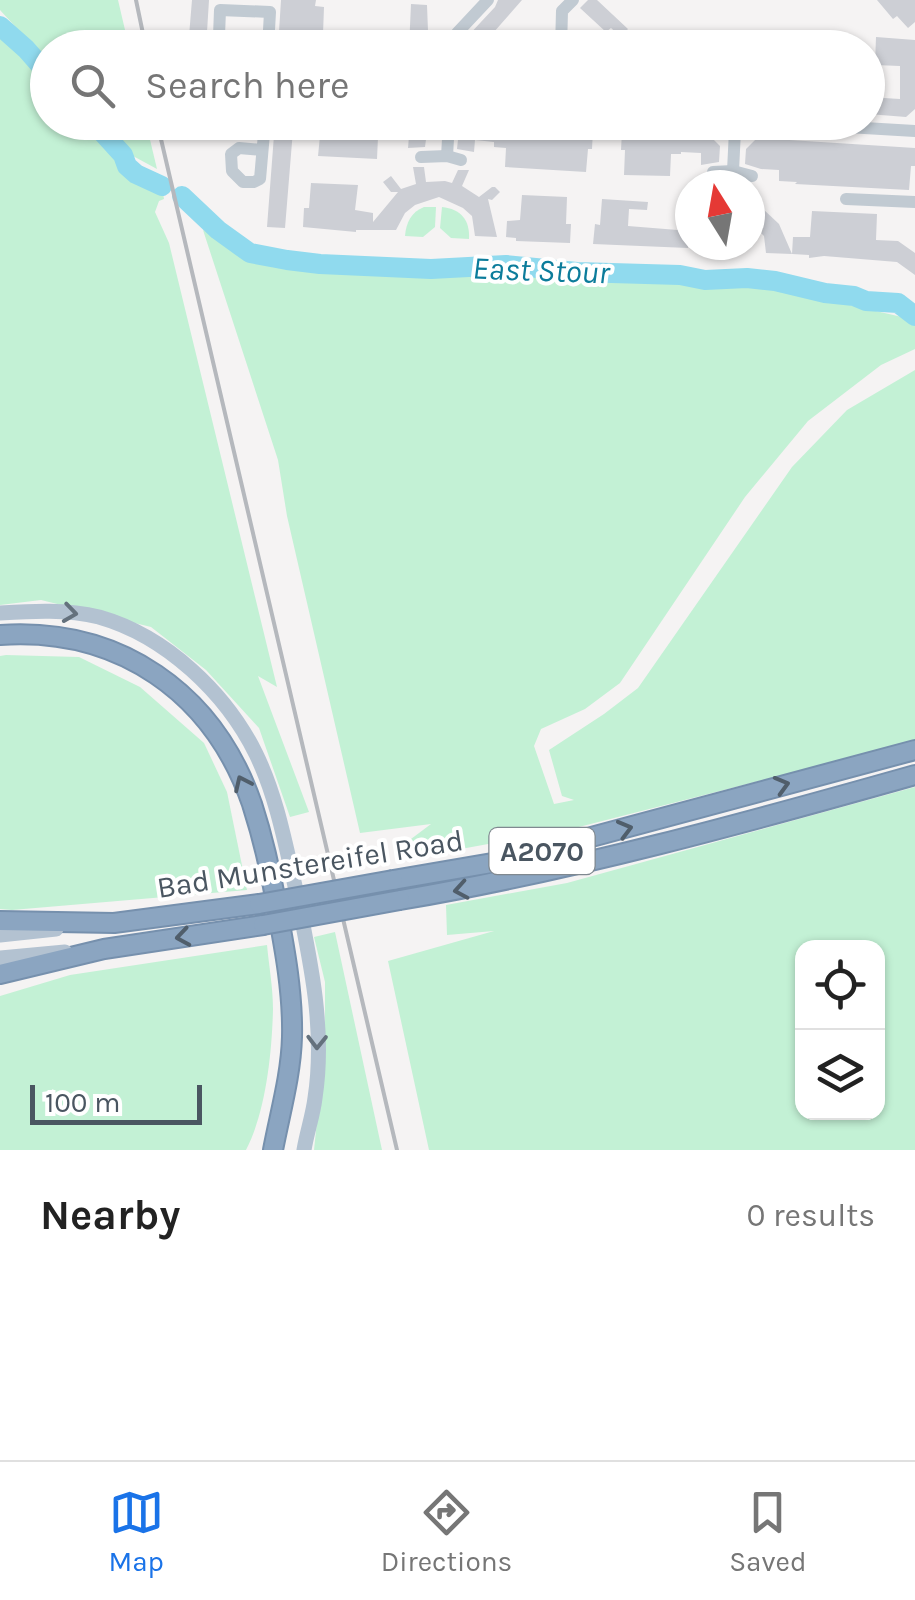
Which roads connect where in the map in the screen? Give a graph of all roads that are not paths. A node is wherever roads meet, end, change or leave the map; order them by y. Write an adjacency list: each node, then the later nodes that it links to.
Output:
1 (488, 0): 3 (street)
2 (573, 0): 4 (street)
3 (461, 30)
4 (561, 30)
5 (885, 129): 6 (street)
6 (915, 131)
7 (263, 140): 10 (street)
8 (452, 140): 11 (street)
9 (734, 140): 12 (street)
10 (262, 150)
11 (421, 157)
12 (733, 170)
13 (846, 199): 14 (street)
14 (915, 202)
15 (0, 613): 26 (main road, one-way to 26)
16 (0, 635): 25 (highway, one-way to 16)
17 (915, 750): 20 (highway, Bad Munstereifel Road / A2070, one-way to 17, bridge)
18 (915, 776): 22 (highway, Bad Munstereifel Road / A2070, one-way to 22, bridge)
19 (0, 921): 20 (highway)
20 (114, 922): 21 (main road, Bad Munstereifel Road)
21 (0, 934)
22 (104, 949): 23 (main road, Bad Munstereifel Road); 24 (highway)
23 (0, 958)
24 (0, 974)
25 (273, 1150)
26 (304, 1150)

